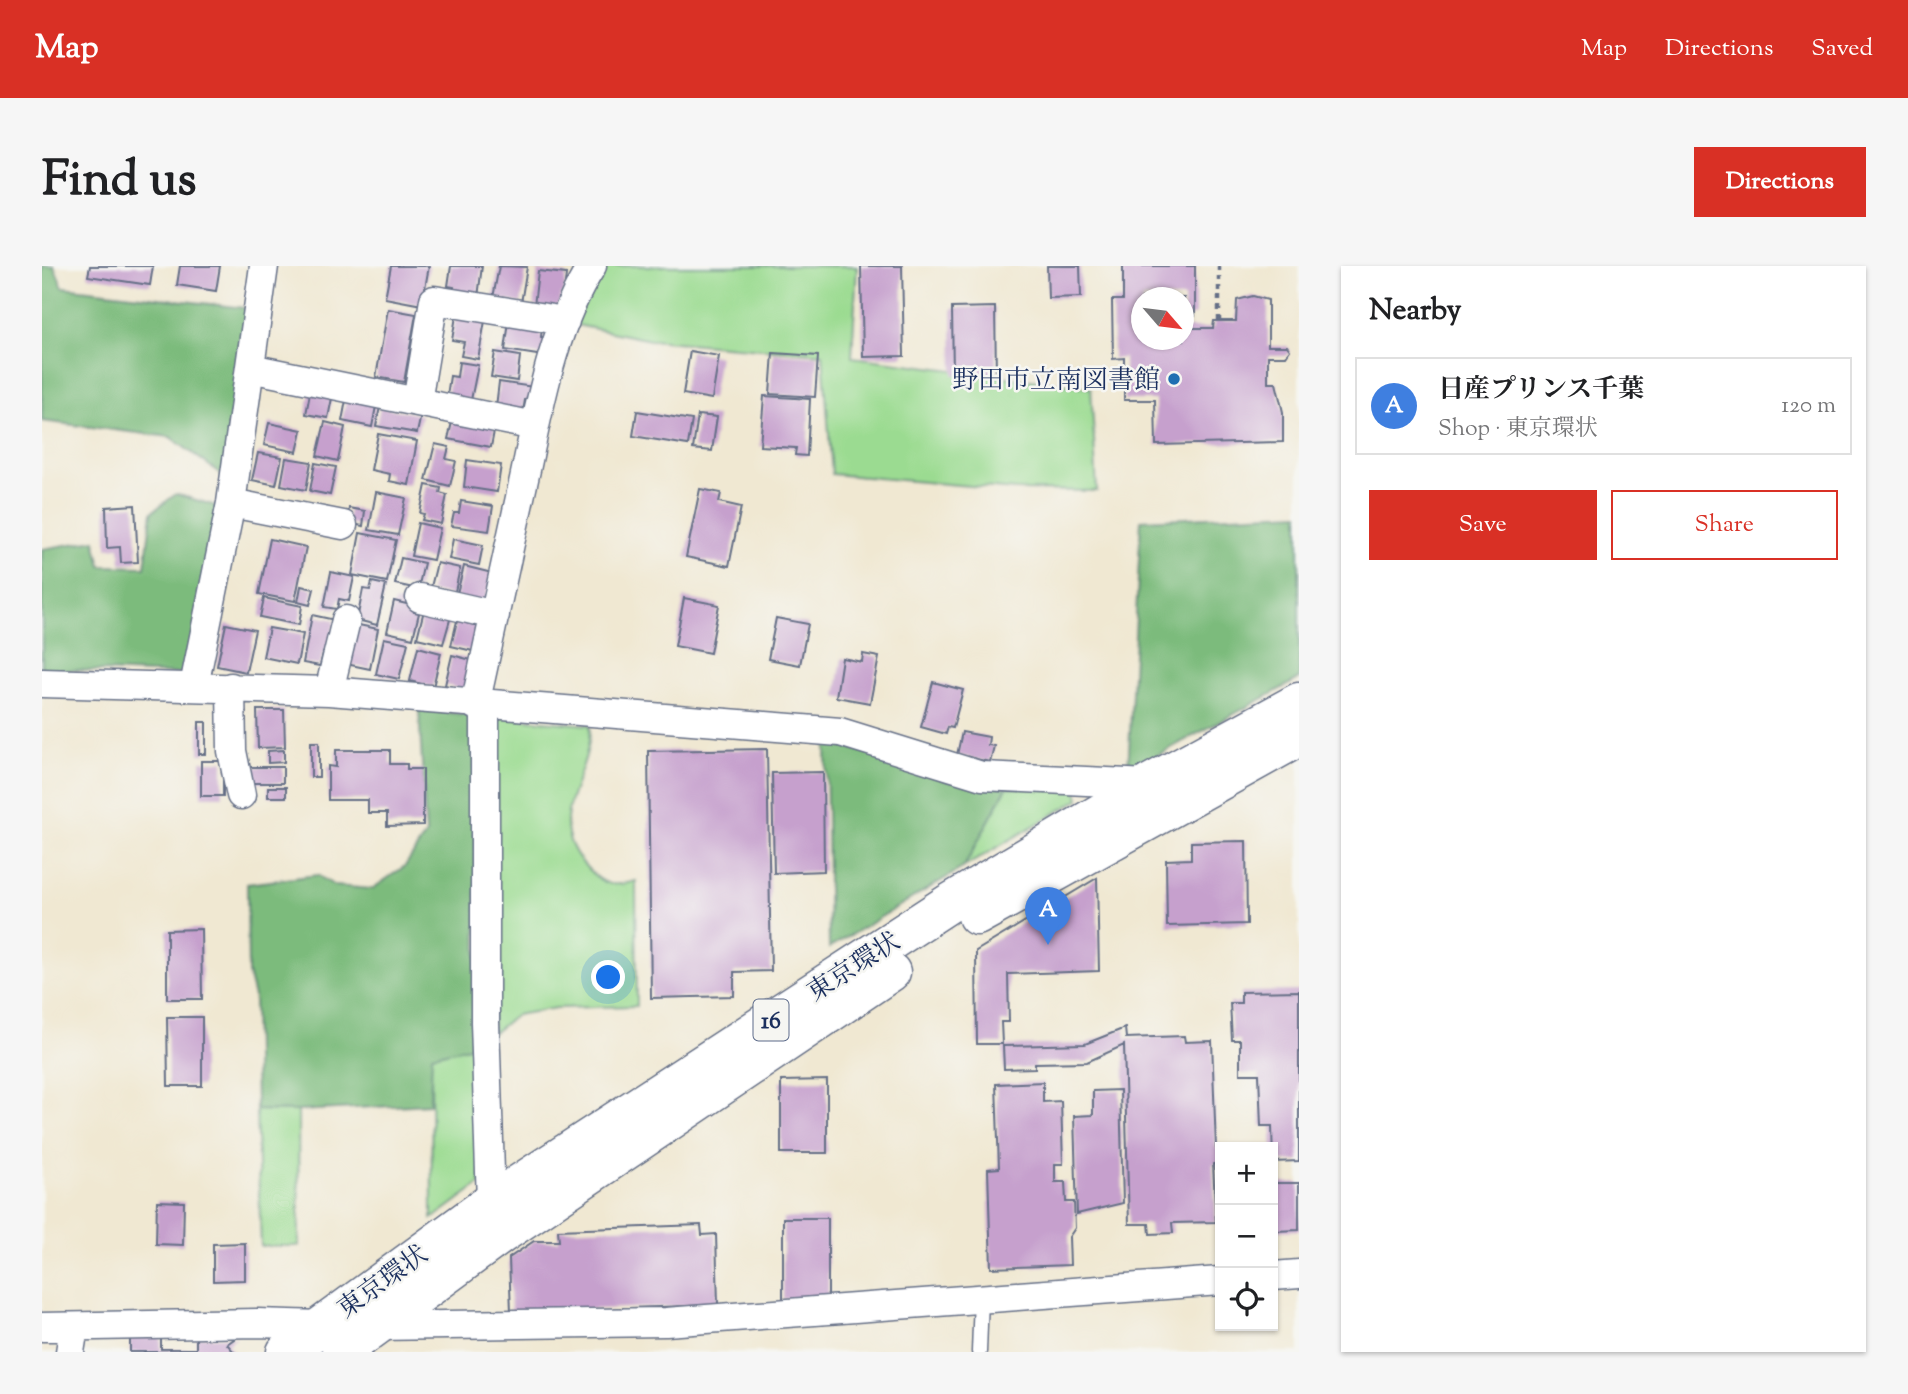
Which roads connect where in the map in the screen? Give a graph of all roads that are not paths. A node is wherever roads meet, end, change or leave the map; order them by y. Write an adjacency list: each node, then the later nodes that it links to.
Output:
1 (264, 266): 4 (street)
2 (592, 266): 3 (street)
3 (565, 321): 5 (street); 6 (street)
4 (250, 368): 5 (street); 7 (street)
5 (417, 402): 6 (street)
6 (536, 426): 10 (street)
7 (231, 503): 8 (street); 13 (street)
8 (343, 525)
9 (420, 598): 10 (street)
10 (495, 615): 17 (street)
11 (346, 620): 15 (street)
12 (42, 683): 13 (street)
13 (194, 686): 14 (street)
14 (231, 687): 15 (street); 20 (street)
15 (329, 691): 17 (street)
16 (1299, 702): 19 (highway, 東京環状 / 16)
17 (480, 705): 19 (street); 21 (street)
18 (1299, 737): 26 (highway, 東京環状 / 16)
19 (1150, 784): 21 (highway, 東京環状 / 16)
20 (241, 795)
21 (491, 1202): 28 (highway, 東京環状 / 16)
22 (1299, 1274): 23 (street)
23 (1278, 1276)
24 (1215, 1281): 25 (street)
25 (981, 1298): 26 (street); 31 (lane)
26 (376, 1326): 28 (highway, 東京環状 / 16)
27 (42, 1327): 29 (street)
28 (332, 1339): 29 (street); 30 (highway, 東京環状 / 16)
29 (72, 1340)
30 (286, 1352)
31 (979, 1352)

